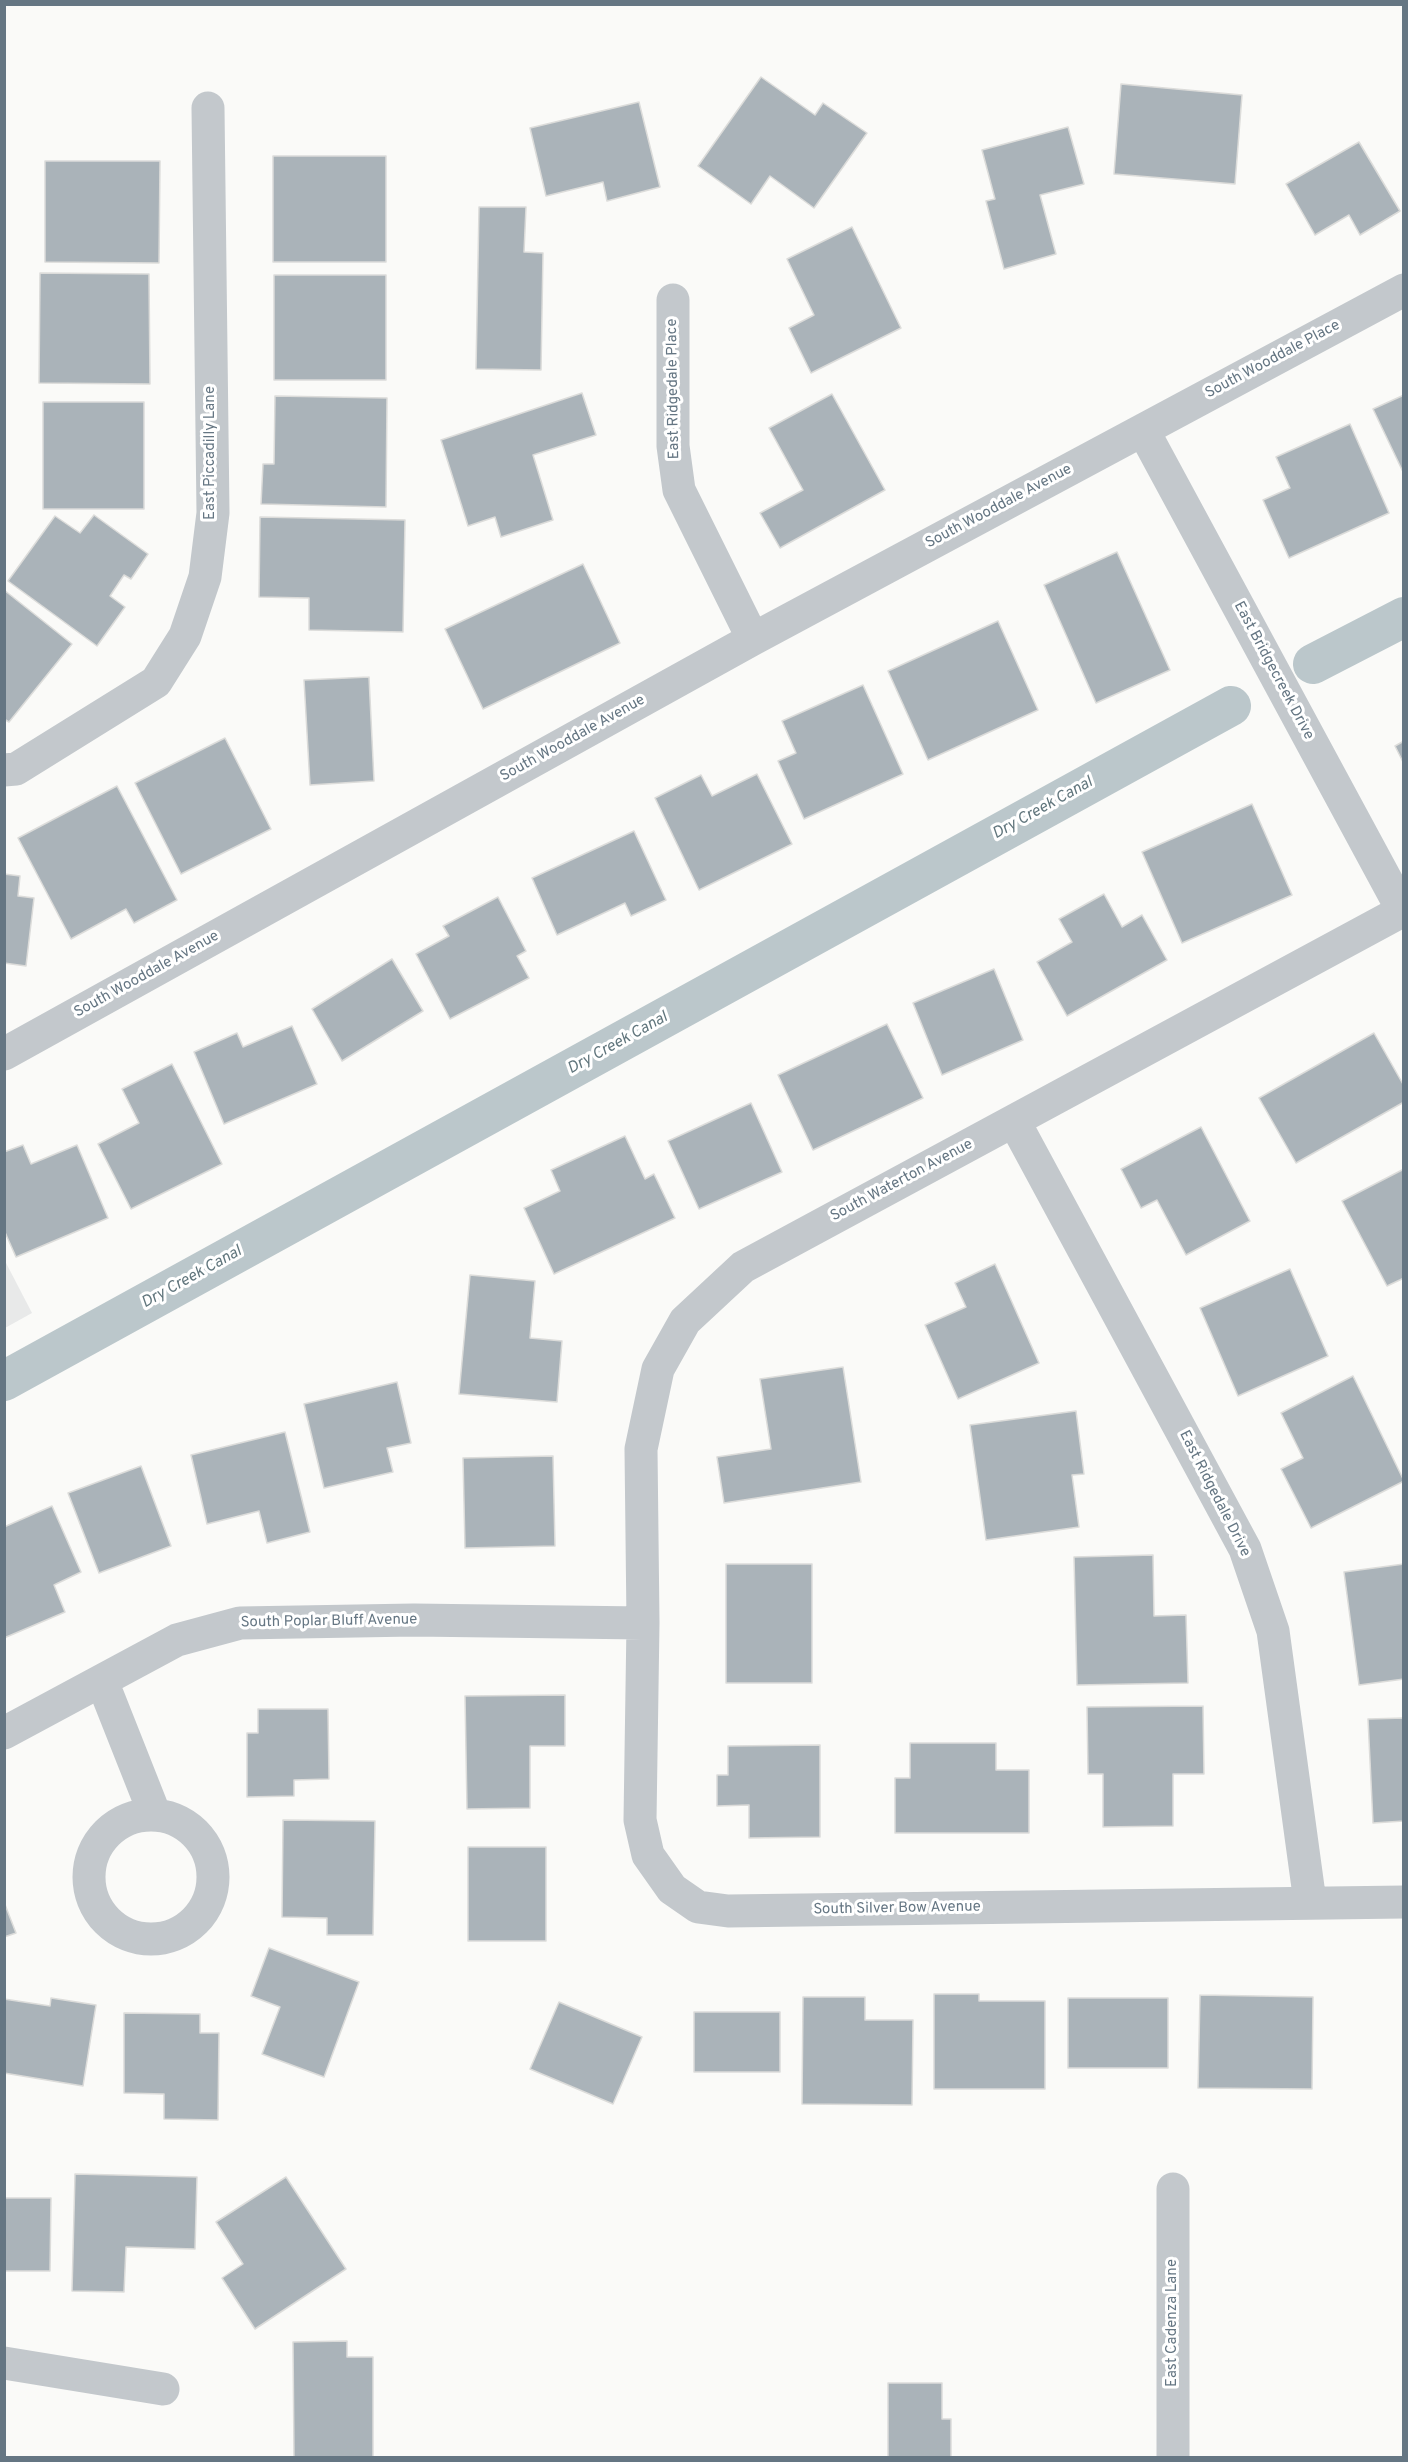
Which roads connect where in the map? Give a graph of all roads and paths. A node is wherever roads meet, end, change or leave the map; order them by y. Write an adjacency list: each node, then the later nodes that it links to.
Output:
1 (208, 108): 6 (street, East Piccadilly Lane)
2 (1404, 290): 4 (street, South Wooddale Place)
3 (673, 300): 5 (street, East Ridgedale Place)
4 (1143, 430): 5 (street, South Wooddale Avenue); 7 (street, East Bridgecreek Drive)
5 (753, 639): 8 (street, South Wooddale Avenue)
6 (4, 770)
7 (1403, 911): 9 (street, South Waterton Avenue)
8 (4, 1054)
9 (1014, 1121): 10 (street, South Waterton Avenue); 14 (street, East Ridgedale Drive)
10 (643, 1623): 11 (street, South Poplar Bluff Avenue); 14 (street, South Silver Bow Avenue)
11 (102, 1681): 12 (street, South Poplar Bluff Avenue); 13 (street)
12 (4, 1733)
13 (155, 1815)
14 (1310, 1902): 15 (street, South Silver Bow Avenue)
15 (1404, 1902)
16 (1173, 2189): 19 (street, East Cadenza Lane)
17 (4, 2363): 18 (street)
18 (163, 2389)
19 (1173, 2457)

